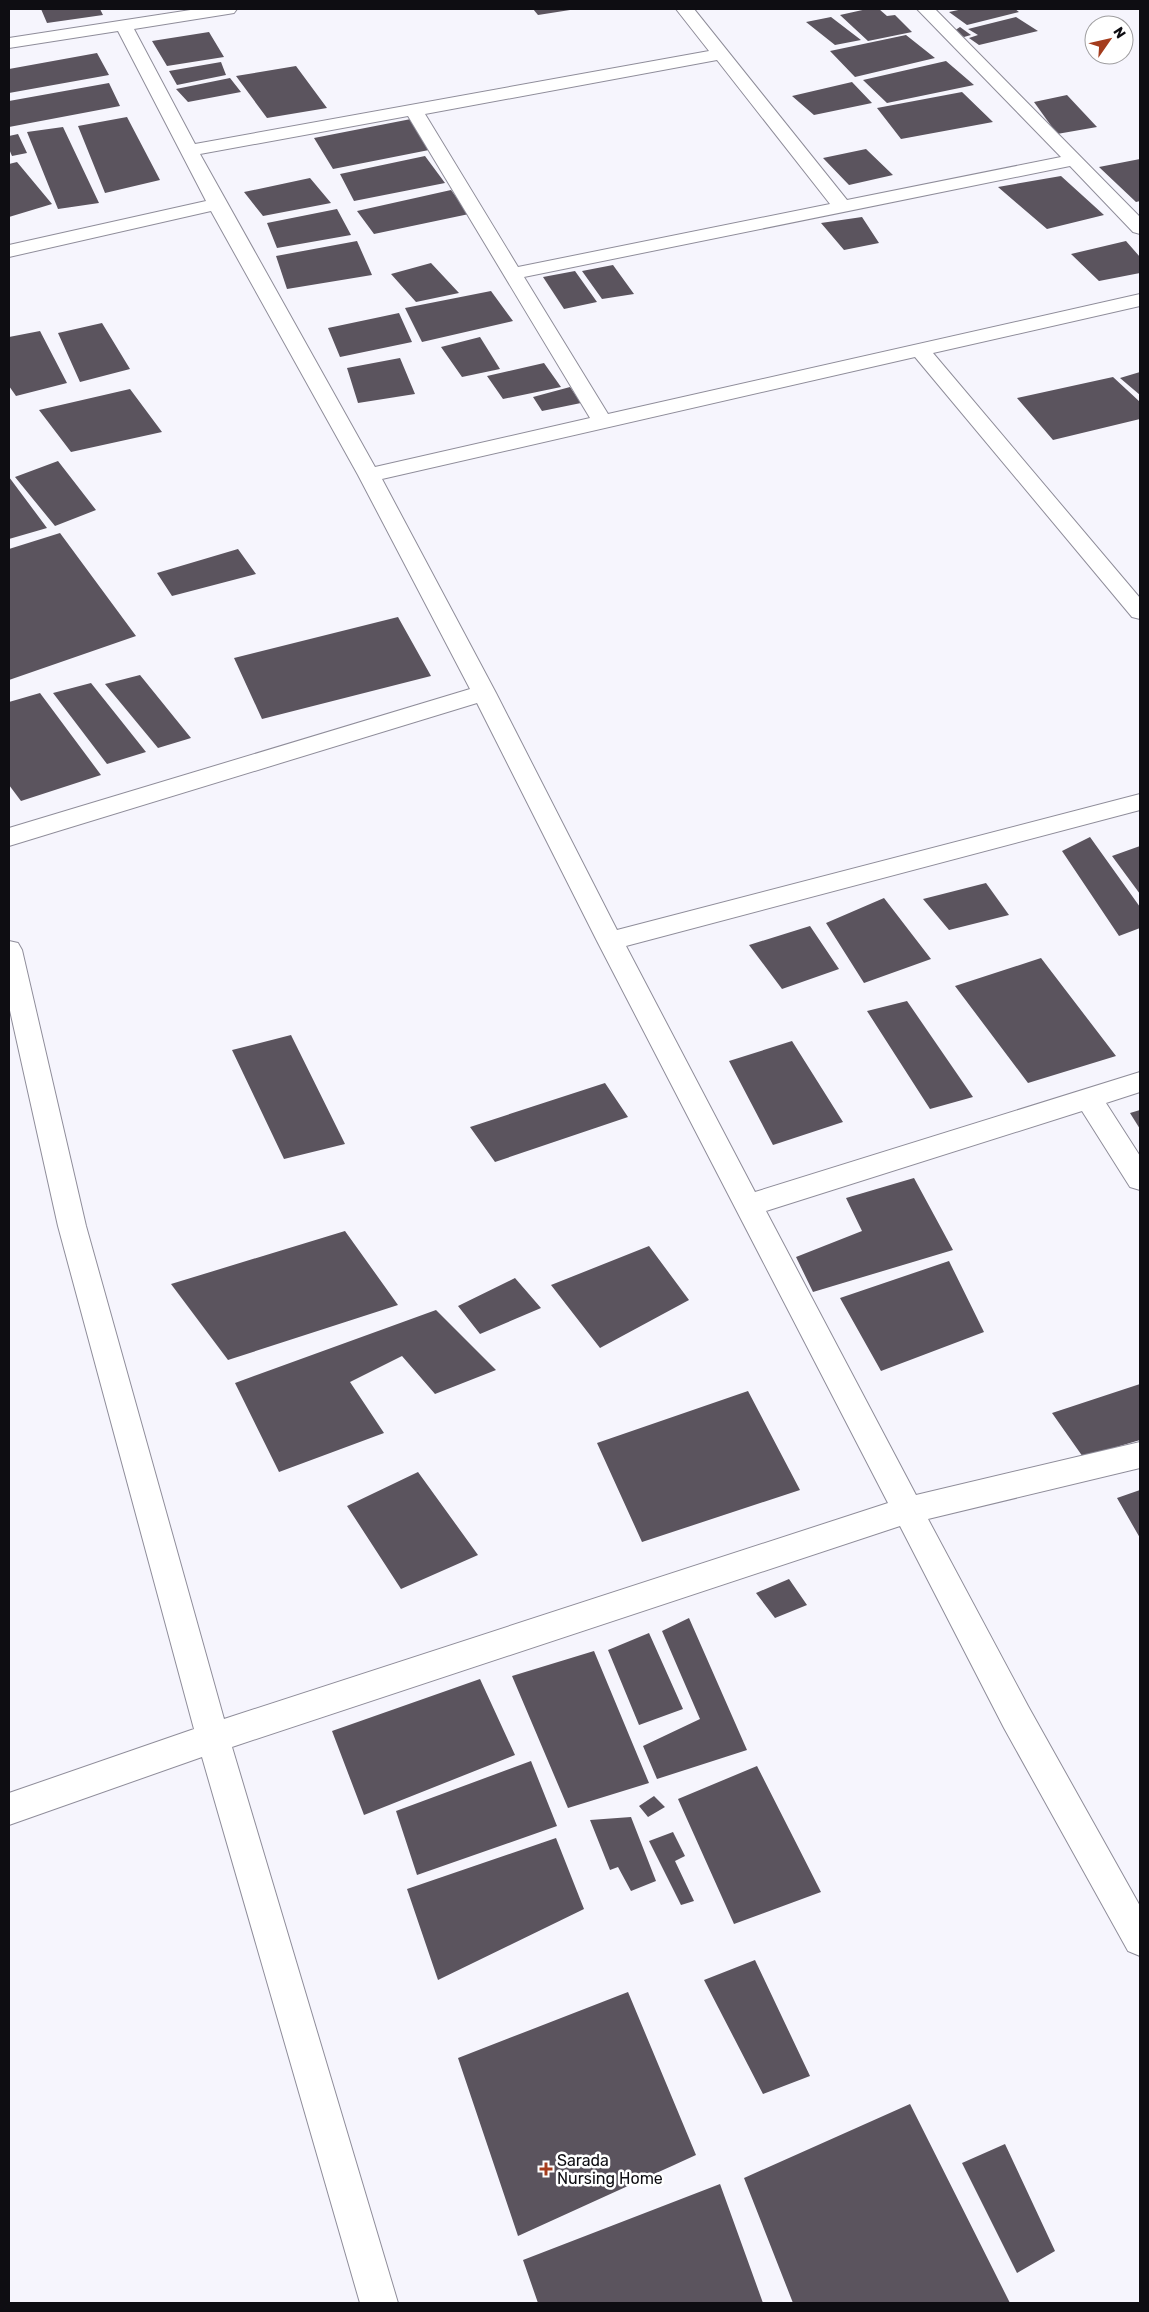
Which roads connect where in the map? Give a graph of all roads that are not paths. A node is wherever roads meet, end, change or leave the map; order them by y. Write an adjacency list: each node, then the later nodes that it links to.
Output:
1 (228, 9): 4 (street)
2 (686, 9): 6 (street)
3 (926, 9): 9 (street)
4 (123, 25): 5 (street); 8 (street)
5 (9, 43)
6 (722, 54): 7 (street); 11 (street)
7 (414, 112): 8 (street); 14 (street)
8 (189, 151): 10 (street)
9 (1074, 160): 11 (street); 12 (street)
10 (217, 204): 13 (street); 18 (street)
11 (842, 206): 14 (street)
12 (1140, 228)
13 (9, 251)
14 (511, 274): 17 (street)
15 (1140, 300): 16 (street)
16 (919, 349): 17 (street); 19 (street)
17 (602, 422): 18 (street)
18 (369, 475): 20 (street)
19 (1140, 612)
20 (484, 693): 22 (street); 23 (street)
21 (1140, 802): 23 (street)
22 (9, 837)
23 (610, 941): 28 (street)
24 (9, 950): 31 (street)
25 (1140, 1082): 26 (street)
26 (1088, 1098): 27 (street); 28 (street)
27 (1140, 1179)
28 (749, 1204): 30 (street)
29 (1140, 1454): 30 (street)
30 (908, 1510): 31 (street); 33 (street)
31 (213, 1738): 32 (street); 35 (street)
32 (9, 1809)
33 (1132, 1904): 34 (street)
34 (1140, 1939)
35 (379, 2303)

